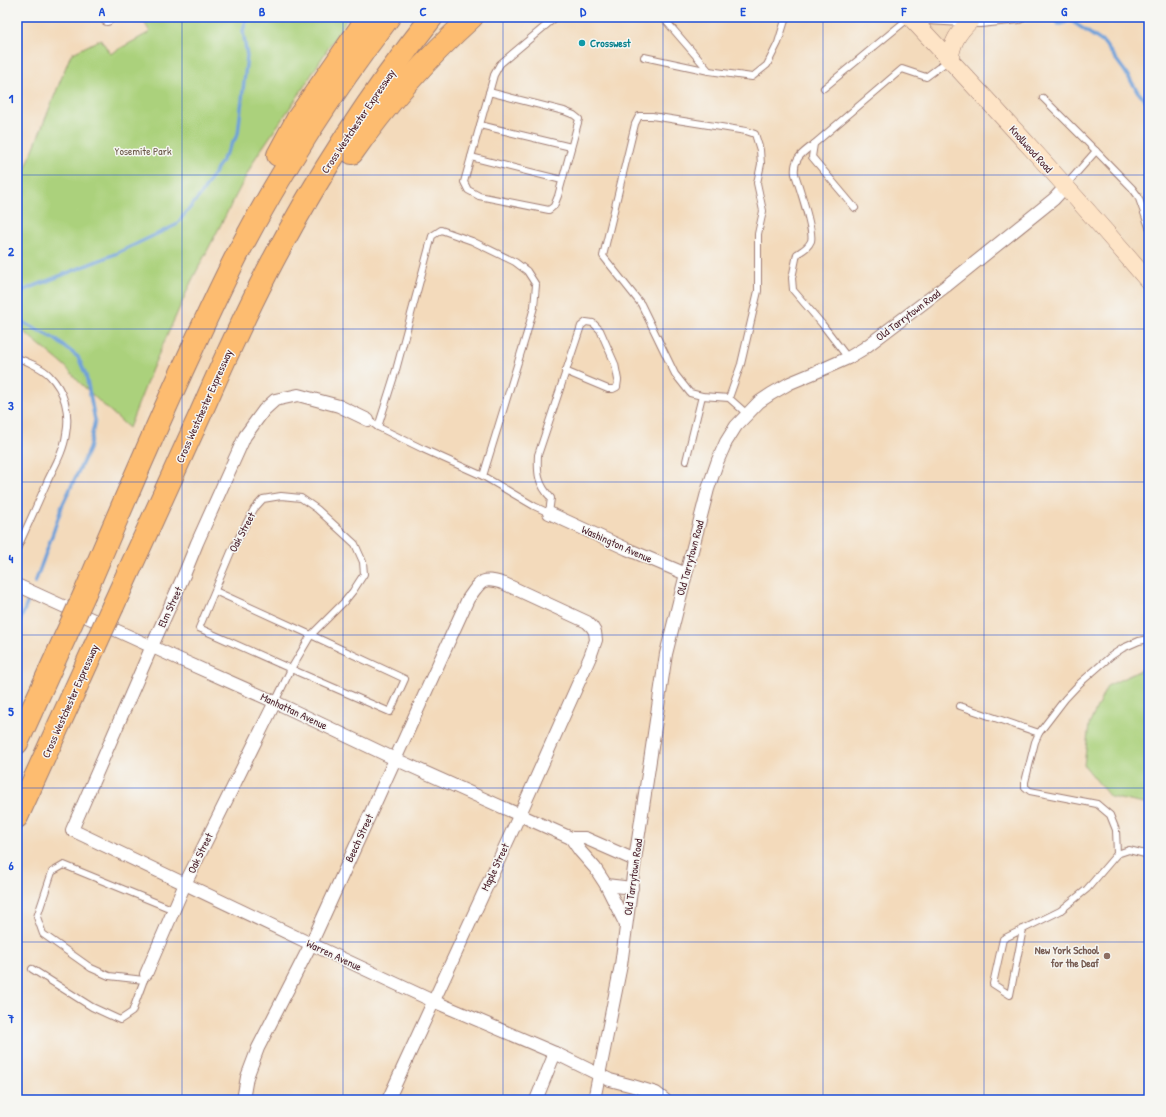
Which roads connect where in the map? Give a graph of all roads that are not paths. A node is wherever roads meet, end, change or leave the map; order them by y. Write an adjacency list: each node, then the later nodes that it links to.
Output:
1 (368, 17): 26 (highway)
2 (389, 17): 26 (highway)
3 (432, 17): 27 (highway, Cross Westchester Expressway)
4 (472, 17): 27 (highway)
5 (556, 17): 15 (lane)
6 (786, 17): 13 (lane)
7 (910, 17): 9 (street); 12 (main road, Knollwood Road); 14 (lane)
8 (1019, 17): 9 (street)
9 (972, 19): 12 (main road)
10 (666, 21): 13 (lane)
11 (644, 57): 13 (lane)
12 (950, 59): 18 (lane); 23 (main road, Knollwood Road)
13 (709, 71)
14 (824, 88)
15 (489, 92): 17 (lane); 19 (lane)
16 (1043, 98): 20 (lane)
17 (480, 125): 19 (lane); 21 (lane)
18 (814, 144): 24 (lane); 30 (lane)
19 (571, 147): 22 (lane)
20 (1096, 151): 23 (lane); 25 (lane)
21 (471, 157): 22 (lane); 22 (lane)
22 (562, 180)
23 (1065, 187): 28 (main road, Knollwood Road); 30 (street, Old Tarrytown Road)
24 (855, 208)
25 (1149, 227)
26 (237, 255): 52 (highway, bridge)
27 (268, 271): 55 (highway, Cross Westchester Expressway, bridge)
28 (1149, 282)
29 (17, 358): 40 (lane)
30 (848, 358): 34 (street, Old Tarrytown Road)
31 (566, 371): 31 (lane); 39 (lane)
32 (702, 396): 33 (lane); 33 (lane); 37 (lane)
33 (729, 398): 34 (lane)
34 (747, 414): 41 (street, Old Tarrytown Road)
35 (368, 420): 36 (lane); 47 (street, Elm Street)
36 (378, 427): 38 (lane); 38 (lane)
37 (686, 461)
38 (483, 476): 39 (lane)
39 (549, 513): 41 (street, Washington Avenue)
40 (17, 549)
41 (686, 574): 60 (street, Old Tarrytown Road)
42 (478, 584): 53 (street, Beech Street); 54 (street, Maple Street)
43 (17, 585): 47 (street, Manhattan Avenue)
44 (215, 591): 45 (lane); 45 (lane, Oak Street); 48 (lane, Oak Street)
45 (311, 634): 48 (lane, Oak Street); 48 (lane)
46 (1149, 639): 51 (lane)
47 (152, 646): 49 (street, Manhattan Avenue); 56 (street, Elm Street)
48 (291, 669): 49 (lane, Oak Street)
49 (275, 702): 53 (street, Manhattan Avenue); 61 (street, Oak Street)
50 (960, 706): 51 (lane)
51 (1039, 733): 58 (lane)
52 (17, 743)
53 (395, 758): 54 (street, Manhattan Avenue); 67 (street, Beech Street)
54 (520, 814): 57 (street, Manhattan Avenue); 70 (street, Maple Street)
55 (17, 817)
56 (72, 830): 61 (street, Warren Avenue)
57 (571, 838): 60 (street, Manhattan Avenue); 62 (street, Manhattan Avenue)
58 (1116, 854): 59 (lane); 66 (lane)
59 (1149, 855)
60 (635, 860): 63 (street, Old Tarrytown Road)
61 (185, 884): 64 (street, Oak Street); 67 (street, Warren Avenue)
62 (606, 885): 63 (street); 65 (street, Manhattan Avenue)
63 (632, 888): 65 (street, Old Tarrytown Road)
64 (174, 910): 69 (street, Oak Street); 69 (lane)
65 (626, 925): 72 (street, Old Tarrytown Road)
66 (1023, 929): 66 (lane)
67 (311, 944): 70 (street, Warren Avenue); 73 (street, Beech Street)
68 (32, 969): 69 (lane)
69 (145, 977)
70 (433, 1001): 71 (street, Warren Avenue); 74 (street, Maple Street)
71 (555, 1053): 72 (street, Warren Avenue); 75 (street)
72 (599, 1075): 76 (street, Old Tarrytown Road); 77 (street, Warren Avenue)
73 (248, 1097)
74 (388, 1100)
75 (536, 1100)
76 (594, 1100)
77 (665, 1100)

